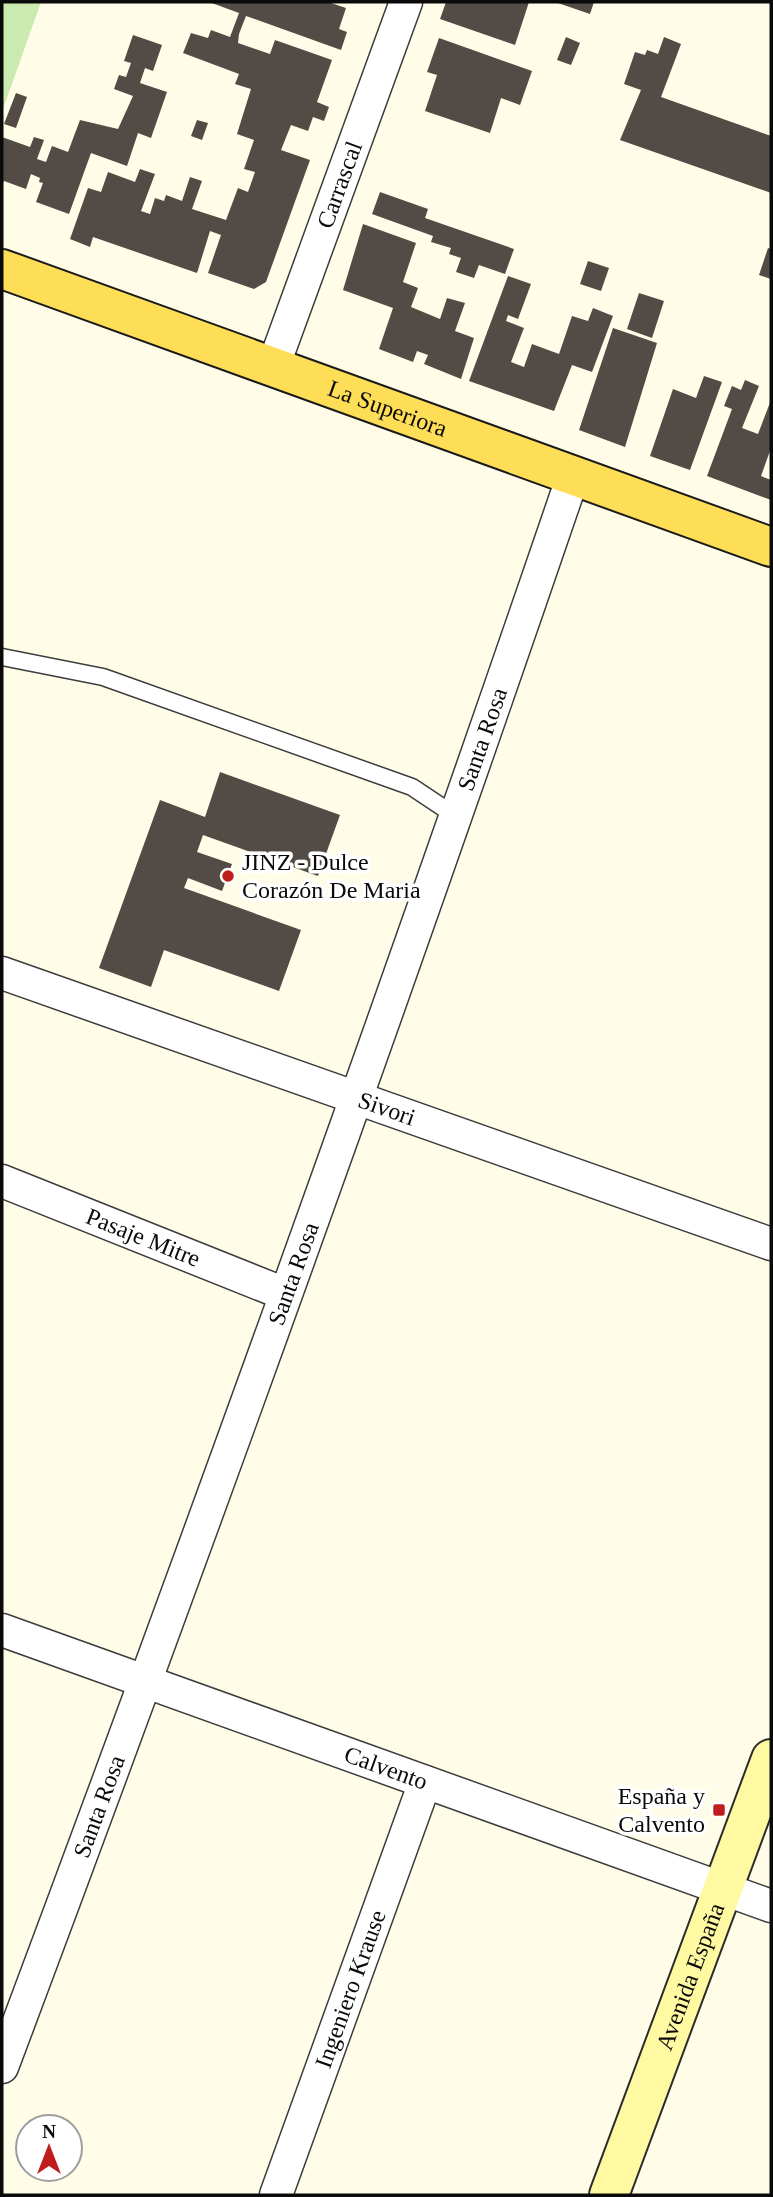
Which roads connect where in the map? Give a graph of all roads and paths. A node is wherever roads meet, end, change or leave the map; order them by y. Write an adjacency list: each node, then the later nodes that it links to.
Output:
1 (405, 2): 3 (street, Carrascal)
2 (2, 269): 3 (main road, La Superiora)
3 (273, 367): 4 (main road, La Superiora)
4 (573, 476): 5 (main road, La Superiora); 7 (street, Santa Rosa)
5 (771, 547)
6 (2, 657): 7 (lane)
7 (457, 817): 9 (street, Santa Rosa)
8 (2, 973): 9 (street, Sivori)
9 (356, 1097): 11 (street, Sivori); 12 (street, Santa Rosa)
10 (2, 1181): 12 (street, Pasaje Mitre)
11 (771, 1244)
12 (285, 1294): 14 (street, Santa Rosa)
13 (2, 1630): 14 (street, Calvento)
14 (146, 1683): 16 (street, Calvento); 19 (street, Santa Rosa)
15 (771, 1759): 17 (street, Avenida España)
16 (425, 1782): 17 (street, Calvento); 20 (street, Ingeniero Krause)
17 (722, 1889): 18 (street, Calvento); 21 (street, Avenida España)
18 (771, 1906)
19 (2, 2067)
20 (276, 2195)
21 (609, 2195)

